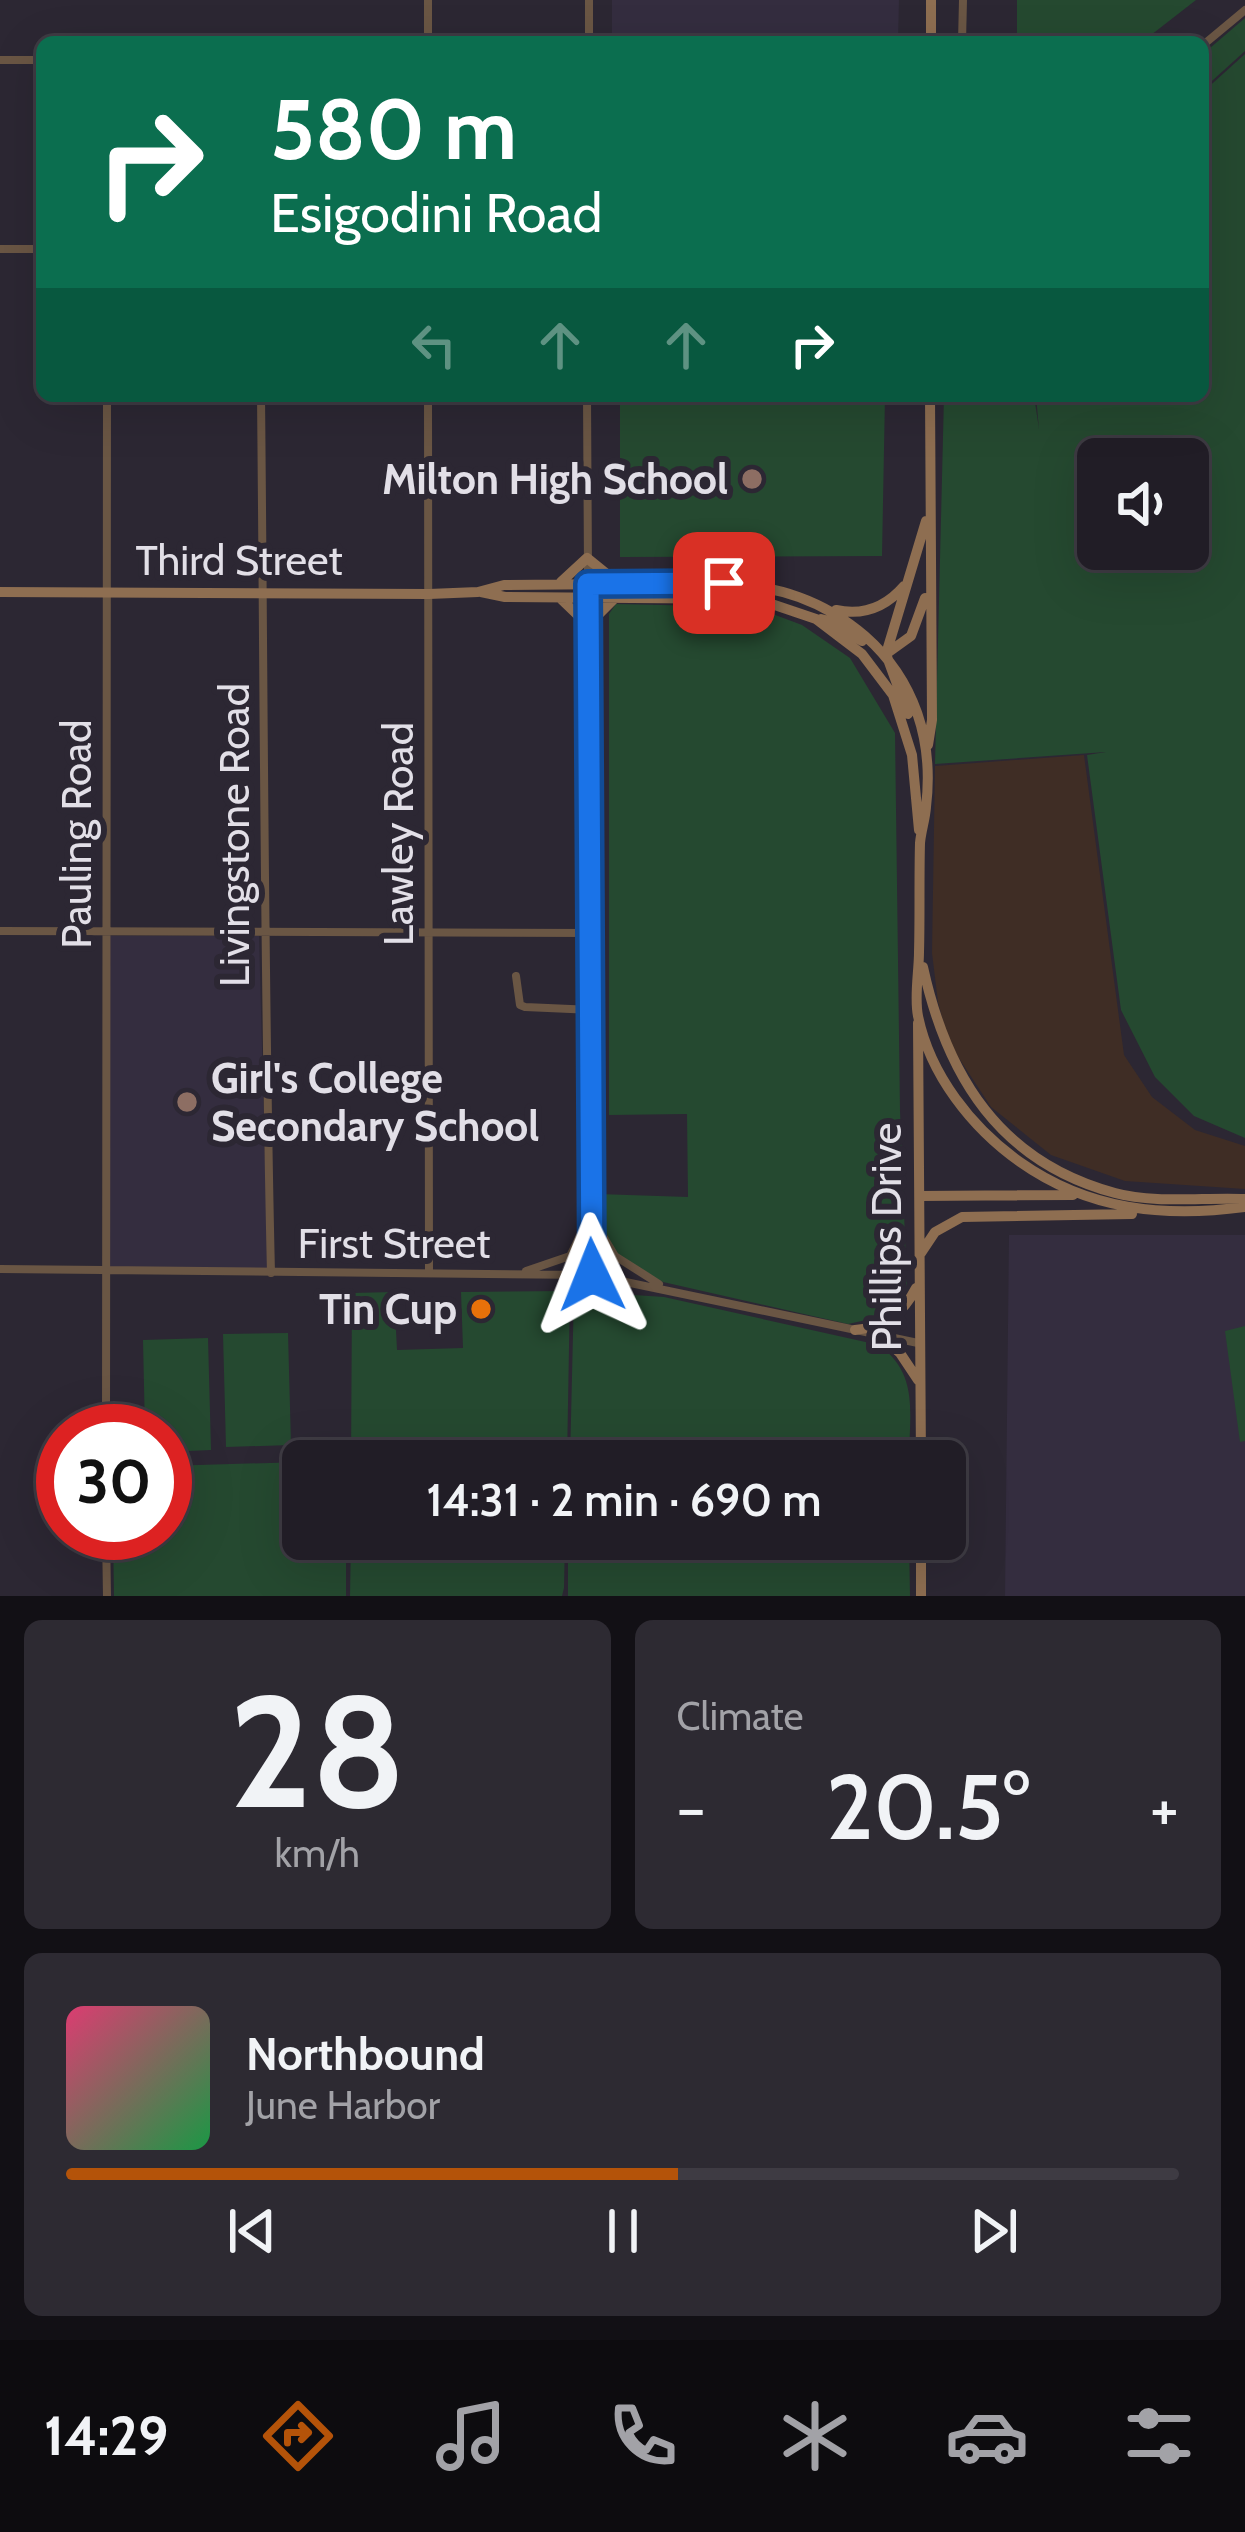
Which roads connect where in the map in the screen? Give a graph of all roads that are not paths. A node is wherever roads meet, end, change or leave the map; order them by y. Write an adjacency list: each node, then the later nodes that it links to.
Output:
1 (428, 0): 6 (street)
2 (589, 0): 7 (street)
3 (931, 0): 8 (main road)
4 (963, 0): 9 (street)
5 (1245, 10): 10 (street)
6 (428, 36)
7 (589, 36)
8 (931, 36)
9 (962, 36)
10 (1209, 39)
11 (0, 60): 12 (street)
12 (36, 60)
13 (0, 249): 14 (street)
14 (36, 249)
15 (107, 402): 28 (street, Pauling Road)
16 (261, 402): 29 (street, Livingstone Road)
17 (428, 402): 30 (street, Lawley Road)
18 (587, 402): 21 (street)
19 (930, 402): 20 (main road)
20 (929, 510): 22 (main road); 23 (main road)
21 (587, 558): 24 (street); 25 (main road); 26 (main road)
22 (908, 582): 31 (main road); 34 (main road)
23 (929, 584): 34 (main road); 36 (main road)
24 (588, 590): 25 (main road, Third Street); 26 (main road, Third Street); 33 (street)
25 (617, 590): 31 (main road); 32 (main road); 33 (main road)
26 (558, 591): 30 (main road, Third Street); 33 (main road)
27 (0, 592): 28 (main road, Third Street)
28 (106, 592): 29 (main road, Third Street); 39 (street, Pauling Road)
29 (263, 592): 30 (main road, Third Street); 40 (street, Livingstone Road)
30 (429, 594): 42 (street, Lawley Road)
31 (827, 609): 34 (main road)
32 (816, 619): 34 (main road); 35 (main road)
33 (589, 625): 41 (street)
34 (886, 654): 35 (main road); 36 (main road)
35 (907, 730): 37 (main road)
36 (927, 754): 37 (main road)
37 (920, 836): 43 (main road)
38 (0, 931): 39 (street)
39 (106, 932): 40 (street); 56 (street, Pauling Road)
40 (263, 932): 42 (street); 57 (street, Livingstone Road)
41 (593, 933): 42 (street); 45 (street)
42 (429, 935): 55 (street, Lawley Road)
43 (919, 946): 46 (main road, Phillips Drive); 47 (main road)
44 (516, 976): 45 (street)
45 (593, 1010): 52 (street)
46 (918, 1014): 48 (main road); 49 (main road, Phillips Drive)
47 (1117, 1194): 48 (main road); 50 (main road)
48 (1080, 1195): 49 (main road); 51 (main road)
49 (920, 1196): 53 (main road, Phillips Drive)
50 (1245, 1203): 51 (main road)
51 (1202, 1213): 53 (main road)
52 (590, 1215): 58 (street); 59 (street); 61 (street)
53 (919, 1257): 60 (main road, Phillips Drive)
54 (0, 1269): 56 (street, First Street)
55 (429, 1271): 57 (street, First Street); 58 (street, First Street)
56 (106, 1272): 57 (street, First Street); 66 (street, Pauling Road)
57 (271, 1273)
58 (519, 1274): 59 (street, First Street)
59 (592, 1275): 61 (street, First Street)
60 (918, 1285): 62 (main road); 64 (main road, Phillips Drive)
61 (665, 1288): 62 (street, First Street)
62 (855, 1330): 63 (street, First Street)
63 (881, 1336): 64 (street, First Street); 65 (main road)
64 (918, 1343): 65 (main road, Phillips Drive)
65 (919, 1383): 67 (main road, Phillips Drive)
66 (106, 1404)
67 (920, 1440)
68 (106, 1560): 70 (street)
69 (922, 1560): 71 (main road)
70 (106, 1596)
71 (921, 1596)

